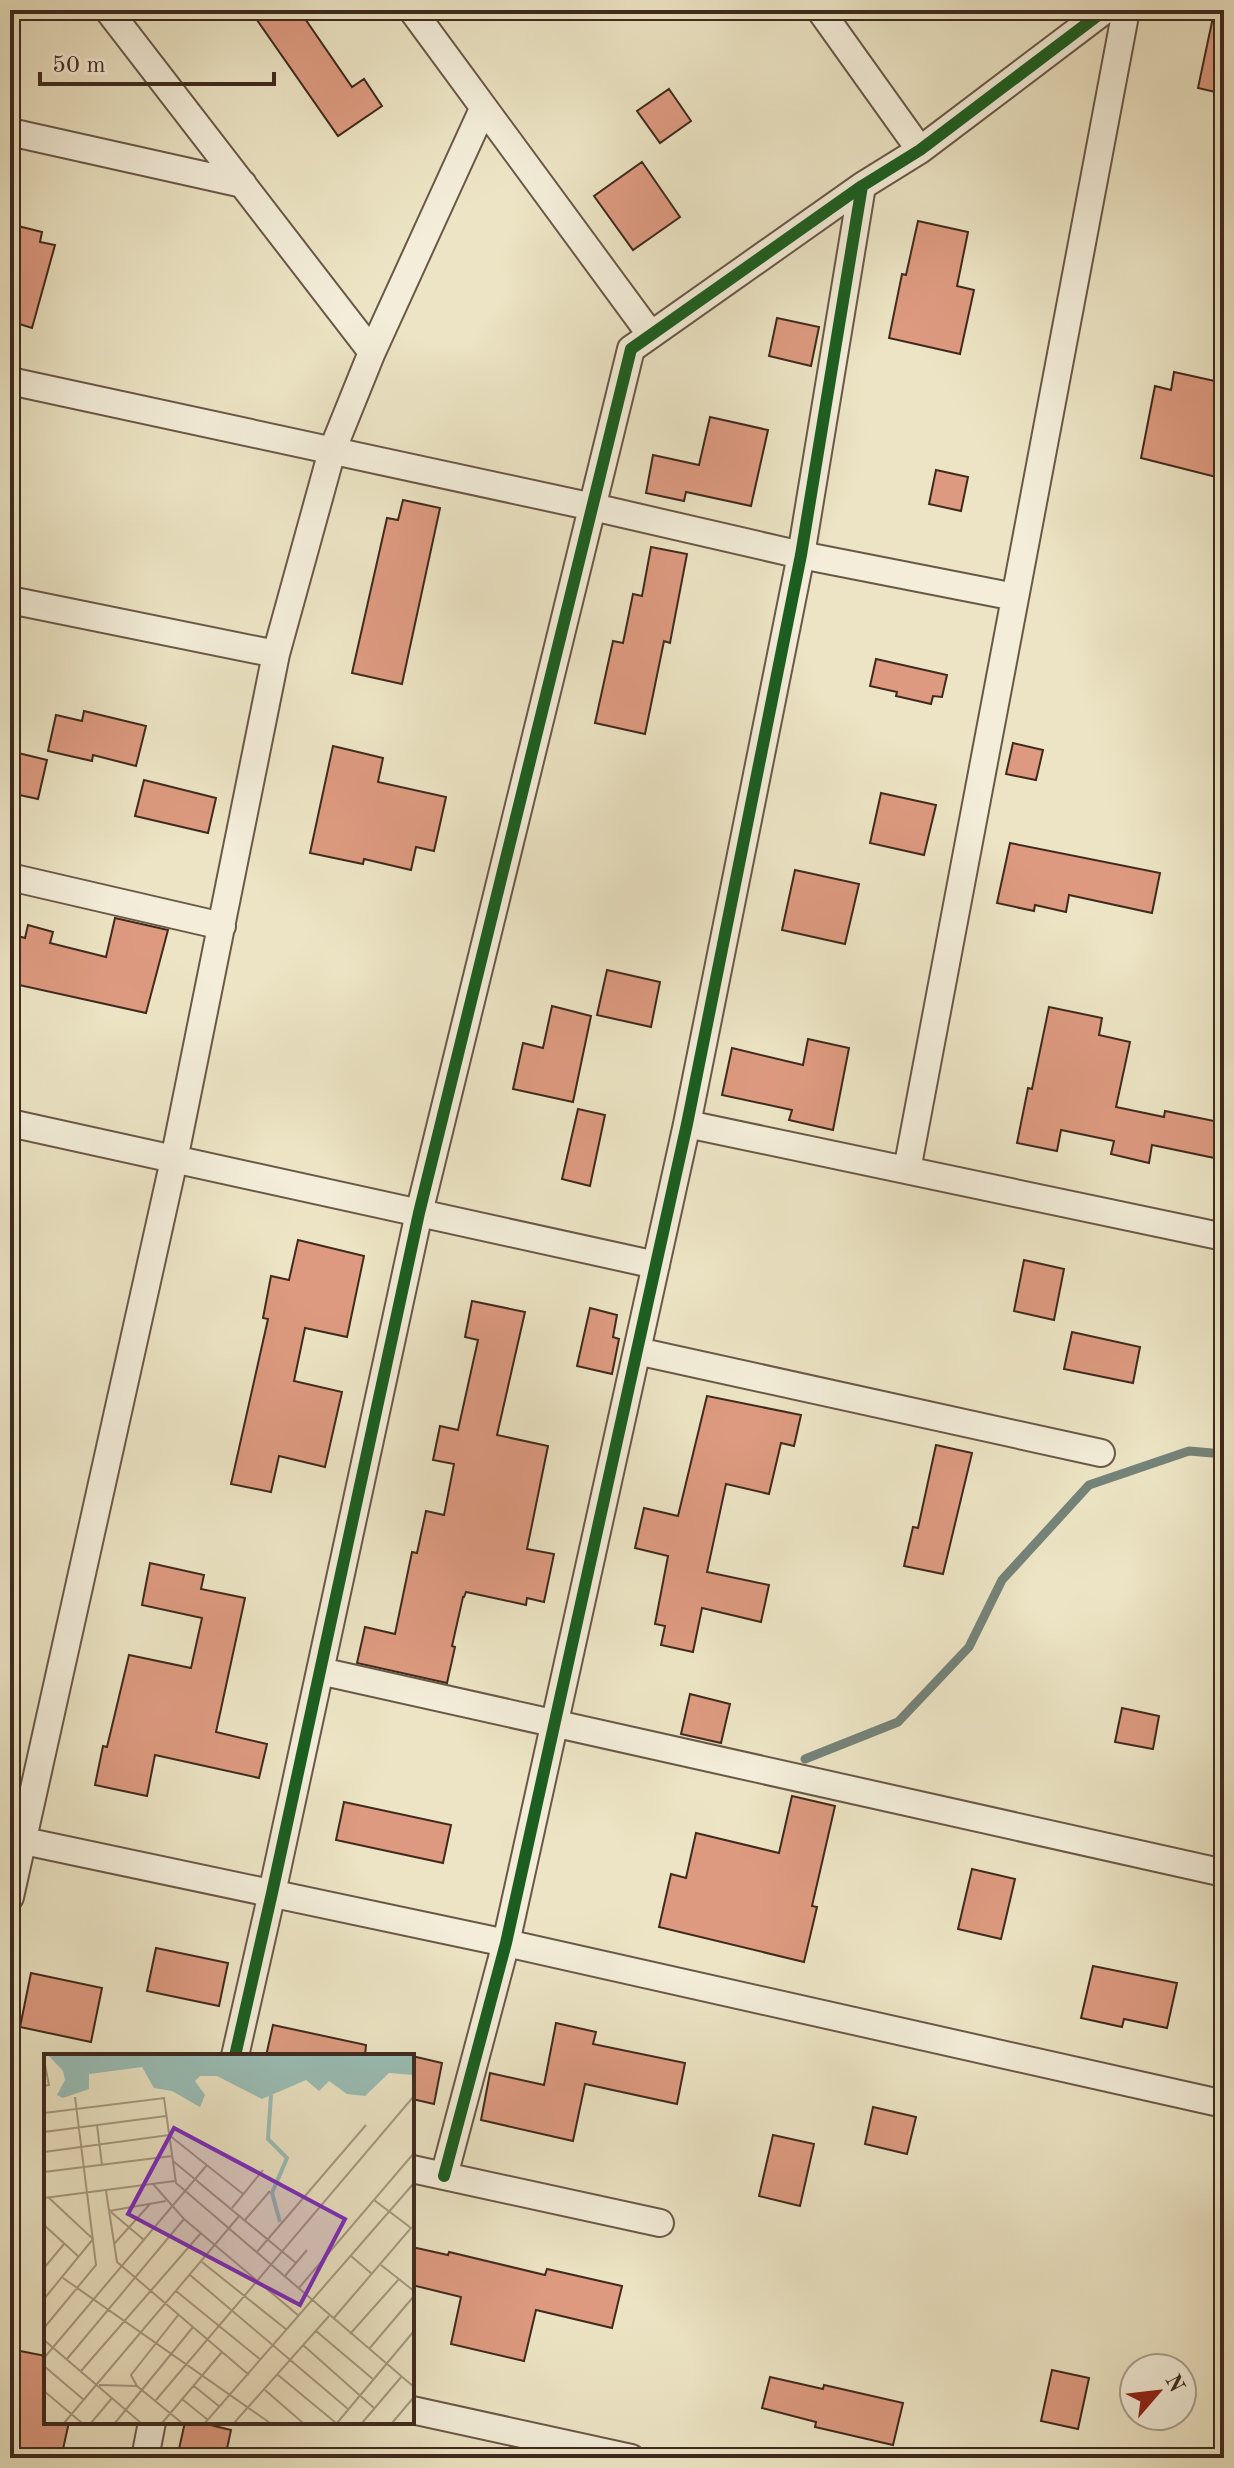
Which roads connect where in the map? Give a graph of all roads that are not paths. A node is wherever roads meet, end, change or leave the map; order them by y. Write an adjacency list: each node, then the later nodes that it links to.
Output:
1 (108, 10): 9 (street)
2 (412, 10): 6 (street)
3 (820, 10): 8 (street)
4 (1105, 10): 8 (street)
5 (1126, 10): 17 (street)
6 (483, 109): 11 (street); 12 (street)
7 (10, 132): 9 (street)
8 (920, 150): 10 (street)
9 (243, 184): 12 (street)
10 (862, 186): 11 (street); 16 (street)
11 (651, 335): 15 (street)
12 (372, 352): 14 (street)
13 (10, 381): 14 (street)
14 (332, 451): 15 (street); 19 (street)
15 (593, 507): 16 (street); 26 (street)
16 (801, 555): 17 (street); 23 (street)
17 (1015, 597): 25 (street)
18 (10, 600): 19 (street)
19 (276, 654): 21 (street)
20 (10, 877): 21 (street)
21 (222, 926): 24 (street)
22 (10, 1123): 24 (street)
23 (687, 1124): 25 (street); 28 (street)
24 (174, 1160): 26 (street); 33 (street)
25 (907, 1170): 27 (street)
26 (419, 1213): 28 (street); 31 (street)
27 (1224, 1237)
28 (656, 1265): 29 (street)
29 (637, 1351): 30 (street); 32 (street)
30 (1101, 1453)
31 (320, 1671): 32 (street); 35 (street)
32 (555, 1724): 34 (street); 37 (street)
33 (16, 1839): 35 (street); 36 (street)
34 (1224, 1873)
35 (272, 1893): 37 (street); 38 (street)
36 (10, 1897)
37 (506, 1943): 39 (street); 41 (street)
38 (235, 2054)
39 (1224, 2104)
40 (414, 2169): 41 (street)
41 (444, 2176): 42 (street)
42 (660, 2223)
43 (414, 2410): 46 (street)
44 (152, 2424): 45 (street)
45 (145, 2458)
46 (631, 2458)

